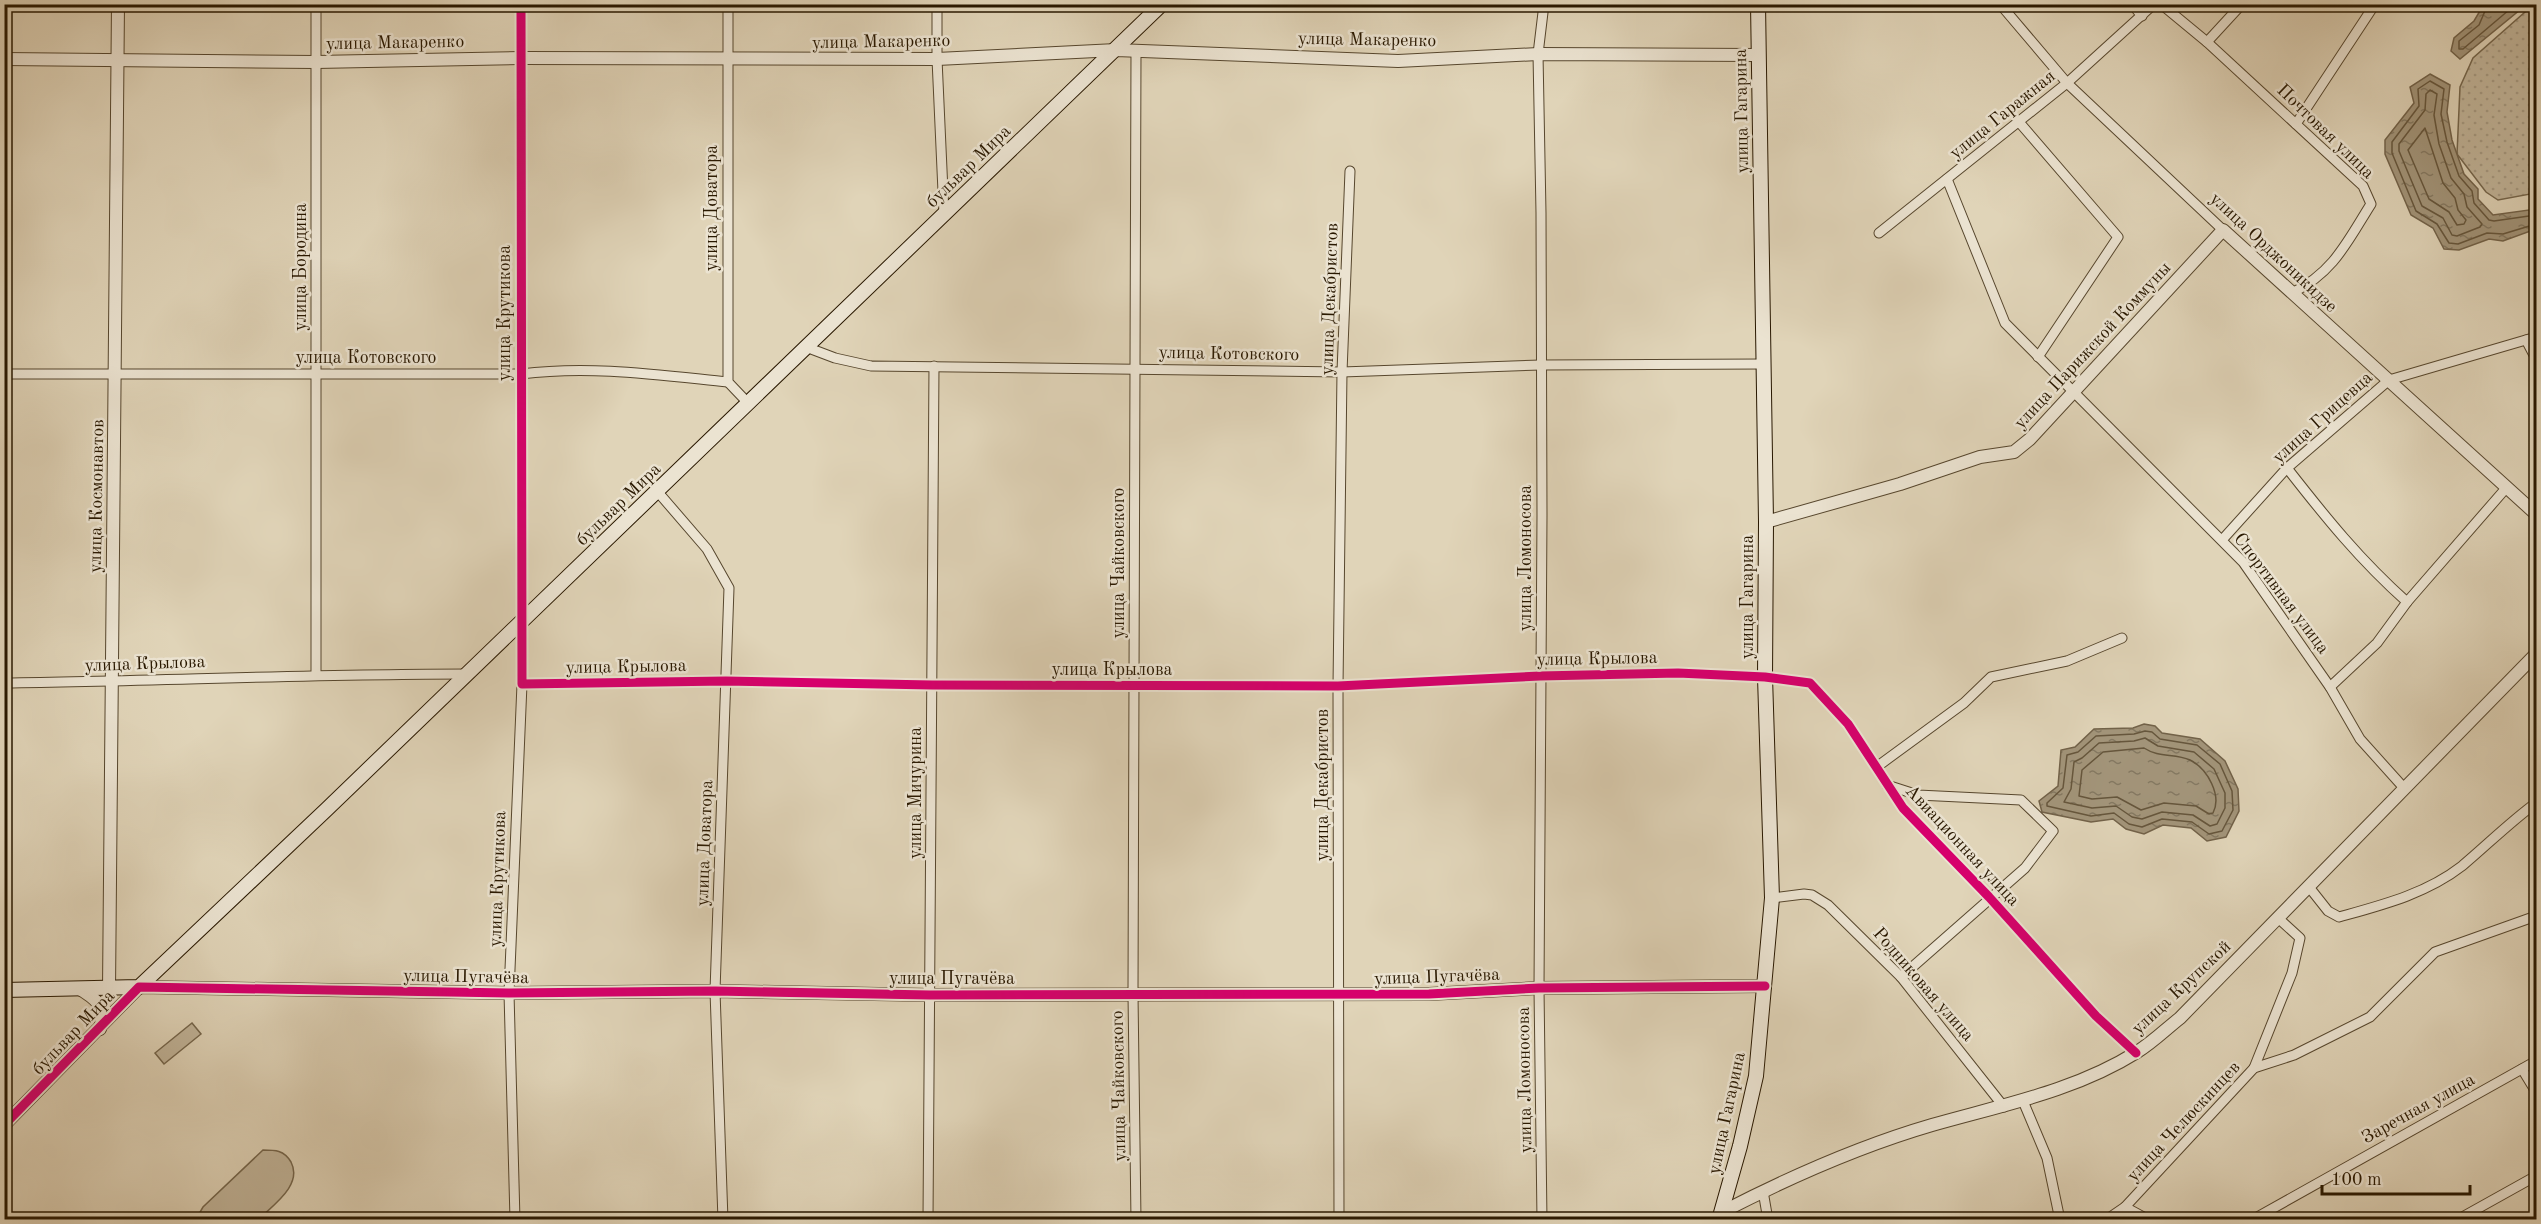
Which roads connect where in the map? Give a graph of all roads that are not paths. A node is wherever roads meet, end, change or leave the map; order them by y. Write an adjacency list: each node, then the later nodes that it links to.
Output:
1 (118, 4): 23 (street, улица Космонавтов)
2 (316, 4): 26 (street, улица Бородина)
3 (521, 4): 21 (street, улица Крутикова)
4 (728, 4): 25 (street, улица Доватора)
5 (937, 4): 24 (street)
6 (1162, 4): 17 (main road, бульвар Мира)
7 (1544, 4): 19 (street, улица Ломоносова)
8 (1758, 4): 20 (main road, улица Гагарина)
9 (2000, 4): 27 (street, улица Орджоникидзе)
10 (2132, 4): 15 (street)
11 (2154, 4): 15 (street)
12 (2161, 4): 16 (street, Почтовая улица)
13 (2242, 4): 16 (street)
14 (2375, 4): 29 (street)
15 (2142, 16): 27 (street, улица Гаражная)
16 (2207, 42): 29 (street, Почтовая улица)
17 (1116, 50): 18 (street, улица Макаренко); 24 (street, улица Макаренко); 32 (main road, бульвар Мира)
18 (1136, 51): 19 (street, улица Макаренко); 44 (street, улица Чайковского)
19 (1538, 54): 20 (street, улица Макаренко); 42 (street, улица Ломоносова)
20 (1758, 54): 41 (main road, улица Гагарина)
21 (520, 58): 25 (street, улица Макаренко); 26 (street, улица Макаренко); 49 (street, улица Крутикова)
22 (4, 59): 23 (street, улица Макаренко)
23 (119, 59): 26 (street, улица Макаренко); 47 (street, улица Космонавтов)
24 (937, 59): 25 (street, улица Макаренко); 32 (street)
25 (727, 60): 51 (street, улица Доватора)
26 (316, 62): 48 (street, улица Бородина)
27 (2067, 83): 28 (street, улица Гаражная); 33 (street, улица Орджоникидзе)
28 (2019, 122): 31 (street, улица Гаражная); 39 (street)
29 (2296, 124): 35 (street, Почтовая улица)
30 (1350, 171): 45 (street, улица Декабристов)
31 (1947, 179): 34 (street, улица Гаражная); 39 (street, Спортивная улица)
32 (944, 214): 38 (main road, бульвар Мира)
33 (2223, 230): 35 (street, улица Орджоникидзе); 52 (street, улица Парижской Коммуны)
34 (1879, 233)
35 (2292, 293): 50 (street, улица Орджоникидзе)
36 (2536, 337): 37 (street, улица Грицевца)
37 (2526, 340): 40 (street); 50 (street, улица Грицевца)
38 (806, 347): 43 (street, улица Котовского); 53 (main road, бульвар Мира)
39 (2038, 357): 52 (street, Спортивная улица)
40 (2536, 359)
41 (1763, 364): 42 (street, улица Котовского); 58 (main road, улица Гагарина)
42 (1541, 365): 45 (street, улица Котовского); 66 (street, улица Ломоносова)
43 (934, 366): 44 (street, улица Котовского); 72 (street, улица Мичурина)
44 (1136, 368): 45 (street, улица Котовского); 73 (street, улица Чайковского)
45 (1342, 372): 74 (street, улица Декабристов)
46 (4, 374): 47 (street, улица Котовского)
47 (117, 374): 48 (street, улица Котовского); 70 (street, улица Космонавтов)
48 (317, 374): 49 (street, улица Котовского); 64 (street, улица Бородина)
49 (521, 374): 51 (street, улица Котовского); 61 (street, улица Крутикова)
50 (2389, 380): 54 (street, улица Грицевца); 55 (street, улица Орджоникидзе)
51 (728, 382): 53 (street)
52 (2073, 393): 58 (street, улица Парижской Коммуны); 59 (street, Спортивная улица)
53 (748, 403): 56 (main road, бульвар Мира)
54 (2287, 468): 59 (street, улица Грицевца); 60 (street)
55 (2506, 487): 57 (street, улица Орджоникидзе); 60 (street)
56 (657, 491): 61 (main road, бульвар Мира); 68 (street, улица Доватора)
57 (2536, 514)
58 (1766, 522): 67 (main road, улица Гагарина)
59 (2222, 540): 75 (street, Спортивная улица)
60 (2407, 602): 75 (street)
61 (522, 621): 65 (main road, бульвар Мира); 71 (street)
62 (2122, 638): 76 (street)
63 (2536, 654): 78 (street, улица Крупской)
64 (316, 674): 65 (street, улица Крылова); 70 (street, улица Крылова)
65 (467, 674): 87 (main road, бульвар Мира)
66 (1540, 676): 67 (street, улица Крылова); 74 (street, улица Крылова); 89 (street, улица Ломоносова)
67 (1765, 677): 76 (street, Авиационная улица); 82 (main road, улица Гагарина)
68 (726, 681): 71 (street, улица Крылова); 72 (street, улица Крылова); 92 (street, улица Доватора)
69 (4, 682): 70 (street, улица Крылова)
70 (111, 682): 90 (street, улица Космонавтов)
71 (522, 684): 93 (street, улица Крутикова)
72 (932, 685): 73 (street, улица Крылова); 96 (street, улица Мичурина)
73 (1134, 685): 74 (street, улица Крылова); 94 (street, улица Чайковского)
74 (1338, 686): 95 (street, улица Декабристов)
75 (2330, 687): 78 (street, Спортивная улица)
76 (1878, 766): 77 (street, Авиационная улица)
77 (1887, 785): 81 (street, Авиационная улица); 81 (street)
78 (2404, 788): 80 (street, улица Крупской)
79 (2536, 803): 80 (street)
80 (2308, 887): 84 (street, улица Крупской)
81 (1989, 897): 85 (street); 98 (street, Авиационная улица)
82 (1772, 898): 85 (street, Родниковая улица); 86 (main road, улица Гагарина)
83 (2536, 916): 100 (street, улица Челюскинцев)
84 (2278, 918): 98 (street, улица Крупской); 100 (street)
85 (1901, 977): 104 (street, Родниковая улица)
86 (1765, 986): 89 (street, улица Пугачёва); 109 (main road, улица Гагарина)
87 (139, 987): 90 (main road, улица Пугачёва); 93 (street, улица Пугачёва); 97 (street, бульвар Мира)
88 (78, 988): 90 (main road, улица Пугачёва); 91 (main road, улица Пугачёва); 97 (street, бульвар Мира)
89 (1539, 988): 95 (street, улица Пугачёва); 115 (street, улица Ломоносова)
90 (109, 989)
91 (4, 990)
92 (715, 991): 93 (street, улица Пугачёва); 96 (street, улица Пугачёва); 111 (street, улица Доватора)
93 (509, 993): 110 (street, улица Крутикова)
94 (1133, 994): 95 (street, улица Пугачёва); 96 (street, улица Пугачёва); 113 (street, улица Чайковского)
95 (1340, 994): 114 (street, улица Декабристов)
96 (930, 995): 112 (street, улица Мичурина)
97 (99, 1030): 105 (street, бульвар Мира)
98 (2136, 1053): 103 (street, улица Крупской)
99 (2536, 1060): 101 (street, Заречная улица)
100 (2254, 1068): 108 (street, улица Челюскинцев)
101 (2522, 1069): 102 (street); 120 (street, Заречная улица)
102 (2536, 1092)
103 (2023, 1101): 104 (street, улица Крупской); 117 (street)
104 (2004, 1107): 107 (street, улица Крупской)
105 (4, 1125)
106 (2536, 1176): 121 (street)
107 (1763, 1191): 109 (street, улица Крупской); 116 (street)
108 (2125, 1207): 118 (street, улица Челюскинцев); 119 (street)
109 (1720, 1216)
110 (514, 1220)
111 (723, 1220)
112 (928, 1220)
113 (1136, 1220)
114 (1339, 1220)
115 (1542, 1220)
116 (1768, 1220)
117 (2060, 1220)
118 (2106, 1220)
119 (2149, 1220)
120 (2252, 1220)
121 (2457, 1220)

